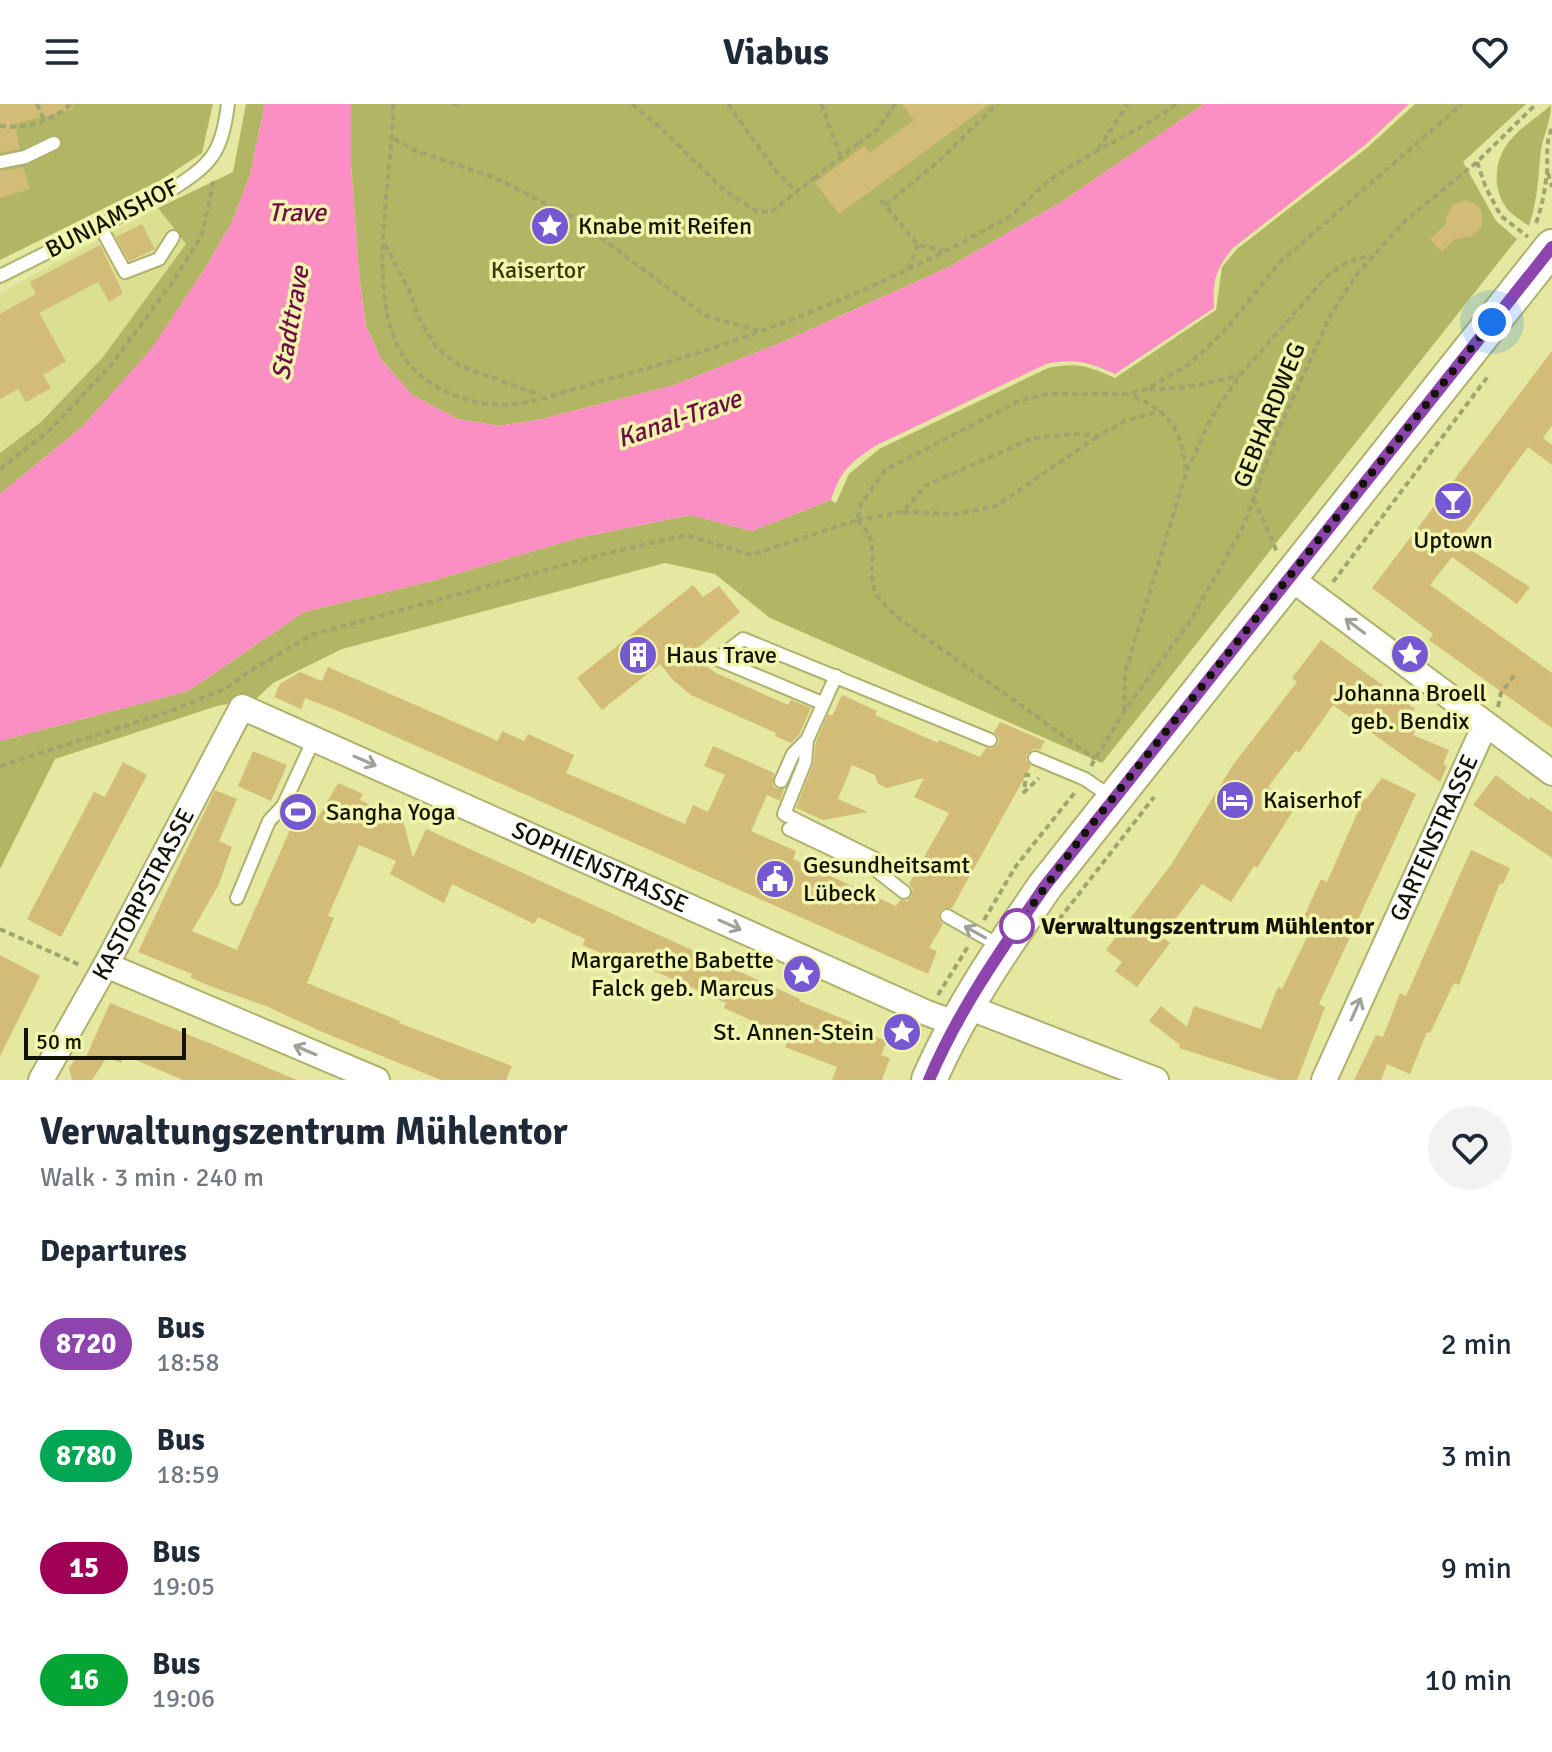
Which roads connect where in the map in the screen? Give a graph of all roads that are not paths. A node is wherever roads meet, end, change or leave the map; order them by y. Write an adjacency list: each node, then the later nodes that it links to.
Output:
1 (228, 104): 4 (lane, BUNIAMSHOF)
2 (54, 143): 3 (lane)
3 (0, 162)
4 (100, 226): 5 (lane); 7 (lane, BUNIAMSHOF)
5 (173, 237)
6 (1550, 250): 8 (main road)
7 (0, 276)
8 (1301, 585): 12 (street, one-way to 8); 19 (main road)
9 (836, 676): 10 (lane); 10 (lane); 15 (lane)
10 (822, 703): 14 (lane)
11 (242, 707): 13 (street, SOPHIENSTRASSE); 26 (street, KASTORPSTRASSE)
12 (1491, 720): 17 (street); 32 (street, GARTENSTRASSE, one-way to 12)
13 (314, 739): 23 (lane); 27 (street, SOPHIENSTRASSE, one-way to 27)
14 (807, 740): 18 (lane); 21 (lane)
15 (990, 740)
16 (1035, 758): 19 (lane)
17 (1552, 773)
18 (781, 781)
19 (1114, 799): 25 (main road)
20 (789, 829): 21 (lane)
21 (876, 870): 22 (lane)
22 (904, 892)
23 (237, 898)
24 (947, 916): 25 (lane, one-way to 24)
25 (1003, 947): 27 (main road)
26 (103, 970): 28 (street, KASTORPSTRASSE); 29 (street, one-way to 26)
27 (962, 1016): 30 (main road); 31 (street, SOPHIENSTRASSE)
28 (41, 1080)
29 (377, 1080)
30 (929, 1080)
31 (1156, 1080)
32 (1324, 1080)

